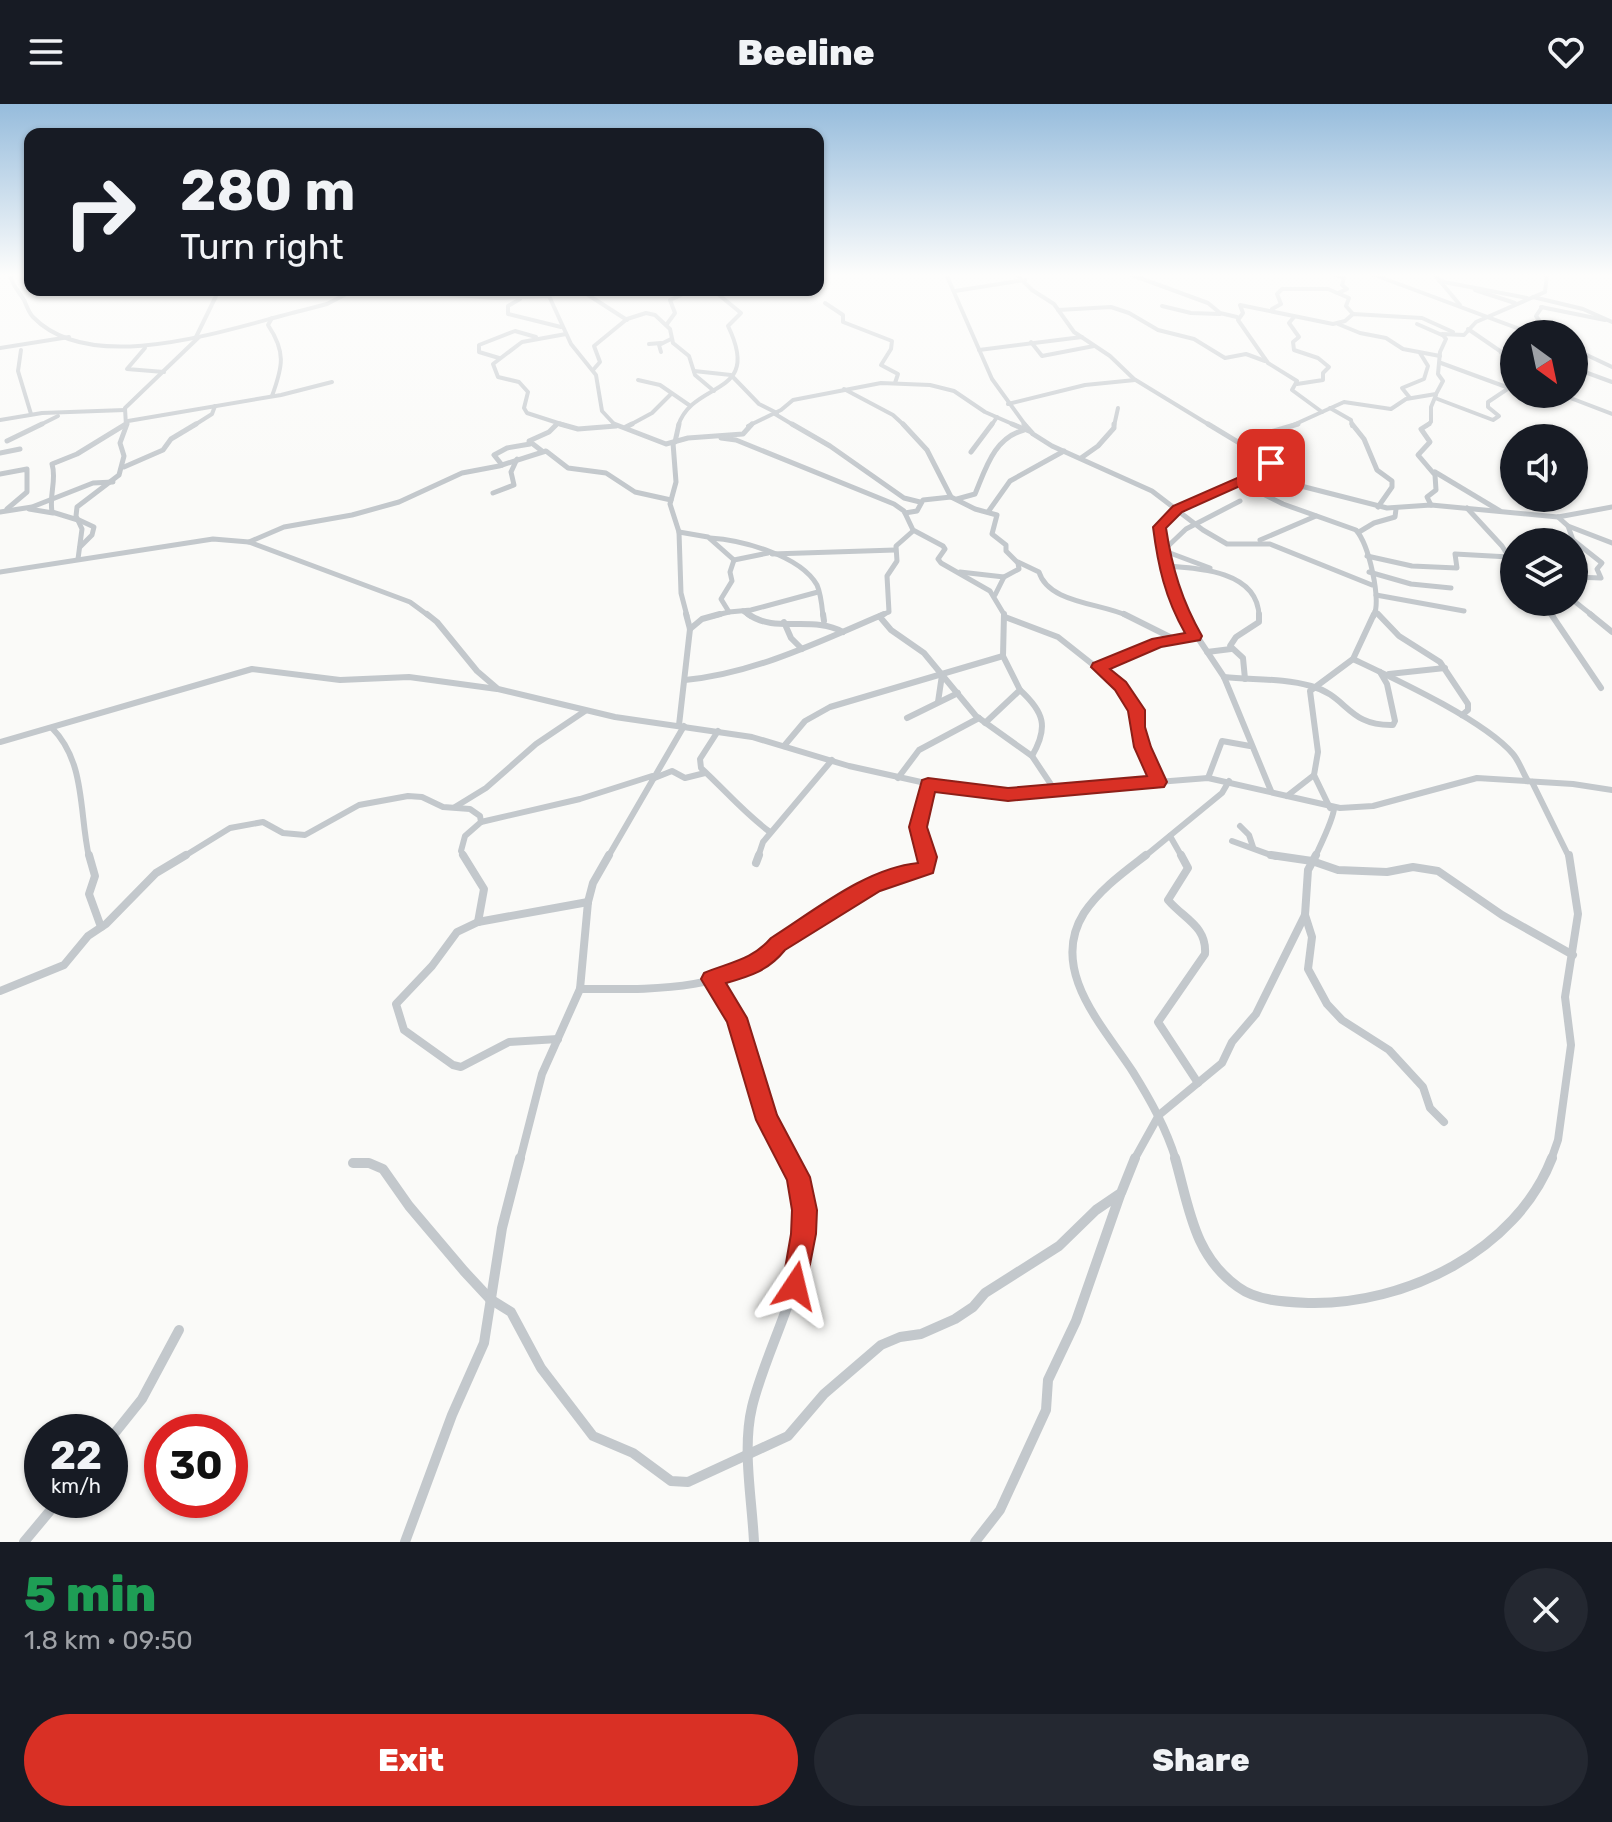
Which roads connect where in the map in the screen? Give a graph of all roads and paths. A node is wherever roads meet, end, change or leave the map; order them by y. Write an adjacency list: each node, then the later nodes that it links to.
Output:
1 (46, 341): 26 (street)
2 (86, 341): 27 (street)
3 (176, 341): 27 (street)
4 (194, 341): 42 (street)
5 (279, 341): 54 (street)
6 (489, 341): 36 (street)
7 (526, 341): 36 (street)
8 (571, 341): 33 (street)
9 (599, 341): 29 (street)
10 (666, 341): 23 (street)
11 (673, 341): 41 (street)
12 (734, 341): 44 (street)
13 (892, 341): 49 (street)
14 (975, 341): 30 (street)
15 (1040, 341): 22 (street)
16 (1087, 341): 25 (street)
17 (1197, 341): 37 (street)
18 (1253, 341): 37 (street)
19 (1294, 341): 50 (street)
20 (1390, 341): 32 (street)
21 (1445, 341): 34 (street)
22 (1031, 342): 25 (street); 30 (street)
23 (661, 343): 24 (street); 31 (street)
24 (649, 344)
25 (1094, 346): 46 (street)
26 (0, 348)
27 (145, 348): 42 (street)
28 (21, 350): 67 (street)
29 (594, 350): 33 (street); 40 (street)
30 (979, 350): 57 (street)
31 (661, 352)
32 (1420, 353): 34 (street); 56 (street)
33 (580, 356): 40 (street)
34 (1440, 356): 38 (street)
35 (1588, 356): 39 (street)
36 (499, 358): 72 (street)
37 (1267, 362): 50 (street)
38 (1441, 363): 55 (street); 55 (street)
39 (1612, 367)
40 (593, 370): 73 (street)
41 (694, 371): 44 (street); 52 (street)
42 (164, 372): 63 (street)
43 (1588, 373): 48 (street)
44 (731, 375): 52 (street); 66 (street)
45 (638, 380): 53 (street)
46 (1136, 380): 57 (street); 79 (street)
47 (332, 382): 54 (street)
48 (1612, 382)
49 (895, 383): 51 (street); 69 (street)
50 (1297, 384): 65 (street)
51 (844, 389): 66 (street); 98 (street)
52 (714, 391): 58 (street)
53 (671, 394): 58 (street); 74 (street)
54 (272, 396): 60 (street)
55 (1436, 396): 56 (street); 91 (street)
56 (1410, 398): 62 (street)
57 (1008, 404): 75 (street)
58 (689, 405): 80 (street)
59 (1588, 405): 68 (street)
60 (215, 406): 71 (street); 90 (street)
61 (1118, 408): 87 (street)
62 (1330, 408): 65 (street); 105 (street)
63 (125, 410): 64 (street); 71 (street)
64 (72, 412): 67 (street); 78 (street)
65 (1322, 412): 79 (street)
66 (776, 413): 77 (street); 97 (street)
67 (31, 414): 70 (street)
68 (1612, 414)
69 (997, 417): 75 (street); 86 (street)
70 (0, 420)
71 (128, 422): 90 (street); 99 (street)
72 (558, 423): 73 (street); 81 (street)
73 (616, 426): 74 (street)
74 (626, 427): 80 (street)
75 (1028, 430): 85 (street); 98 (street)
76 (0, 437): 78 (street)
77 (717, 438): 80 (street); 103 (street)
78 (7, 441): 83 (street)
79 (1240, 441): 92 (street)
80 (674, 442): 100 (street)
81 (530, 444): 84 (street); 89 (street)
82 (20, 449): 83 (street)
83 (0, 451)
84 (542, 451): 88 (street); 100 (street)
85 (1064, 451): 87 (street); 112 (street)
86 (971, 452)
87 (1081, 458): 109 (street)
88 (517, 459): 89 (street); 96 (street)
89 (502, 465): 125 (street)
90 (124, 467): 95 (street)
91 (1430, 470): 104 (street); 115 (street)
92 (1263, 471): 94 (street); 105 (street)
93 (0, 474): 111 (street)
94 (1237, 481): 109 (street); 116 (street)
95 (113, 482): 99 (street); 118 (street)
96 (493, 493)
97 (904, 498): 102 (street); 103 (street)
98 (954, 498): 102 (street); 112 (street)
99 (49, 500): 107 (street); 113 (street)
100 (671, 500): 122 (street)
101 (1240, 501): 119 (street)
102 (920, 502): 114 (street)
103 (894, 504): 114 (street)
104 (1431, 505): 108 (street); 110 (street)
105 (1378, 507): 110 (street)
106 (1612, 507): 117 (street)
107 (27, 508): 111 (street); 113 (street)
108 (1467, 508): 115 (street); 128 (street)
109 (1178, 509): 119 (street); 138 (street)
110 (1396, 509): 123 (street)
111 (2, 512)
112 (988, 512): 137 (street)
113 (53, 513): 118 (street)
114 (905, 513): 121 (street)
115 (1506, 514): 117 (street)
116 (1316, 516): 123 (street); 126 (street)
117 (1558, 517): 120 (street)
118 (79, 520): 129 (street); 129 (street)
119 (1197, 525): 126 (street); 142 (street)
120 (1568, 526): 127 (street)
121 (913, 531): 130 (street); 140 (street)
122 (679, 532): 124 (street); 160 (street)
123 (1359, 532): 133 (street)
124 (708, 537): 132 (street); 136 (street)
125 (249, 542): 135 (street); 179 (street)
126 (1255, 542): 145 (street)
127 (1612, 543)
128 (1500, 546)
129 (80, 547): 135 (street)
130 (895, 550): 132 (street); 156 (street)
131 (1588, 552): 144 (street)
132 (771, 554): 136 (street); 147 (street)
133 (1367, 556): 134 (street); 141 (street)
134 (1500, 556)
135 (78, 559): 139 (street)
136 (734, 560): 153 (street)
137 (1016, 560): 143 (street); 164 (street)
138 (1165, 566): 142 (street); 163 (street)
139 (0, 572)
140 (960, 572): 143 (street); 148 (street)
141 (1369, 572): 145 (street); 146 (street)
142 (1217, 573): 166 (street)
143 (1004, 577): 148 (street)
144 (1588, 578)
145 (1372, 585): 149 (street)
146 (1451, 588)
147 (818, 592): 150 (street); 158 (street)
148 (995, 595): 157 (street)
149 (1376, 595): 151 (street); 152 (street)
150 (743, 611): 153 (street); 159 (street)
151 (1375, 611): 169 (street); 171 (street)
152 (1464, 611)
153 (729, 612): 160 (street)
154 (1588, 612): 162 (street)
155 (1552, 616): 178 (street)
156 (880, 617): 161 (street); 172 (street)
157 (1005, 617): 168 (street); 170 (street)
158 (824, 621): 159 (street); 161 (street)
159 (784, 622): 165 (street)
160 (690, 629): 176 (street)
161 (843, 632): 165 (street)
162 (1612, 632)
163 (1195, 636): 164 (street); 167 (street)
164 (1174, 639): 170 (street)
165 (802, 649): 176 (street)
166 (1231, 649): 167 (street); 175 (street)
167 (1207, 652): 174 (street)
168 (1003, 656): 172 (street); 180 (street)
169 (1353, 659): 173 (street); 177 (street)
170 (1099, 667): 201 (street)
171 (1445, 668): 173 (street); 184 (street)
172 (941, 673): 181 (street); 182 (street); 191 (street)
173 (1382, 673): 177 (street); 184 (street)
174 (1224, 677): 175 (street); 192 (street)
175 (1245, 679): 177 (street)
176 (685, 680): 187 (street)
177 (1314, 686): 196 (street)
178 (1601, 688)
179 (498, 689): 183 (street); 188 (street)
180 (1020, 690): 186 (street); 193 (street)
181 (958, 693): 182 (street); 186 (street)
182 (938, 702): 185 (street)
183 (585, 711): 187 (street); 208 (street)
184 (1462, 715): 202 (street)
185 (907, 718)
186 (982, 721): 193 (street); 198 (street)
187 (681, 726): 189 (street); 197 (street)
188 (52, 728): 190 (street); 221 (street)
189 (718, 731): 191 (street); 195 (street)
190 (0, 742)
191 (784, 746): 194 (street)
192 (1250, 746): 199 (street); 205 (street)
193 (1032, 756): 206 (street)
194 (832, 760): 198 (street); 212 (street)
195 (705, 773): 197 (street); 212 (street)
196 (1314, 775): 207 (street); 209 (street)
197 (651, 778): 210 (street); 218 (street)
198 (898, 778): 203 (street)
199 (1208, 778): 200 (street); 201 (street)
200 (1229, 781): 205 (street); 213 (street)
201 (1158, 782): 206 (street)
202 (1530, 782): 204 (street); 209 (street); 222 (street)
203 (928, 785): 206 (street); 223 (street)
204 (1612, 790)
205 (1271, 791): 207 (street)
206 (1056, 792)
207 (1287, 796): 209 (street)
208 (455, 807): 210 (street); 221 (street)
209 (1332, 808): 216 (street)
210 (481, 822): 220 (street)
211 (1240, 826): 215 (street)
212 (770, 832): 217 (street)
213 (1170, 836): 227 (street); 228 (street)
214 (1232, 841): 215 (street)
215 (1253, 847): 216 (street)
216 (1312, 861): 219 (street); 222 (street)
217 (756, 863)
218 (588, 902): 220 (street); 224 (street)
219 (1305, 915): 227 (street); 229 (street)
220 (478, 922): 226 (street)
221 (101, 927): 225 (street)
222 (1573, 955): 228 (street)
223 (712, 979): 224 (street); 235 (street)
224 (580, 989): 226 (street)
225 (0, 991)
226 (558, 1039): 232 (street)
227 (1198, 1083): 228 (street)
228 (1159, 1115): 231 (street)
229 (1444, 1122)
230 (353, 1163): 232 (street)
231 (1121, 1193): 235 (street); 240 (street)
232 (490, 1299): 235 (street); 238 (street)
233 (179, 1330): 234 (street)
234 (128, 1416)
235 (749, 1452): 239 (street)
236 (44, 1518): 237 (street)
237 (24, 1542)
238 (405, 1542)
239 (754, 1542)
240 (975, 1542)

